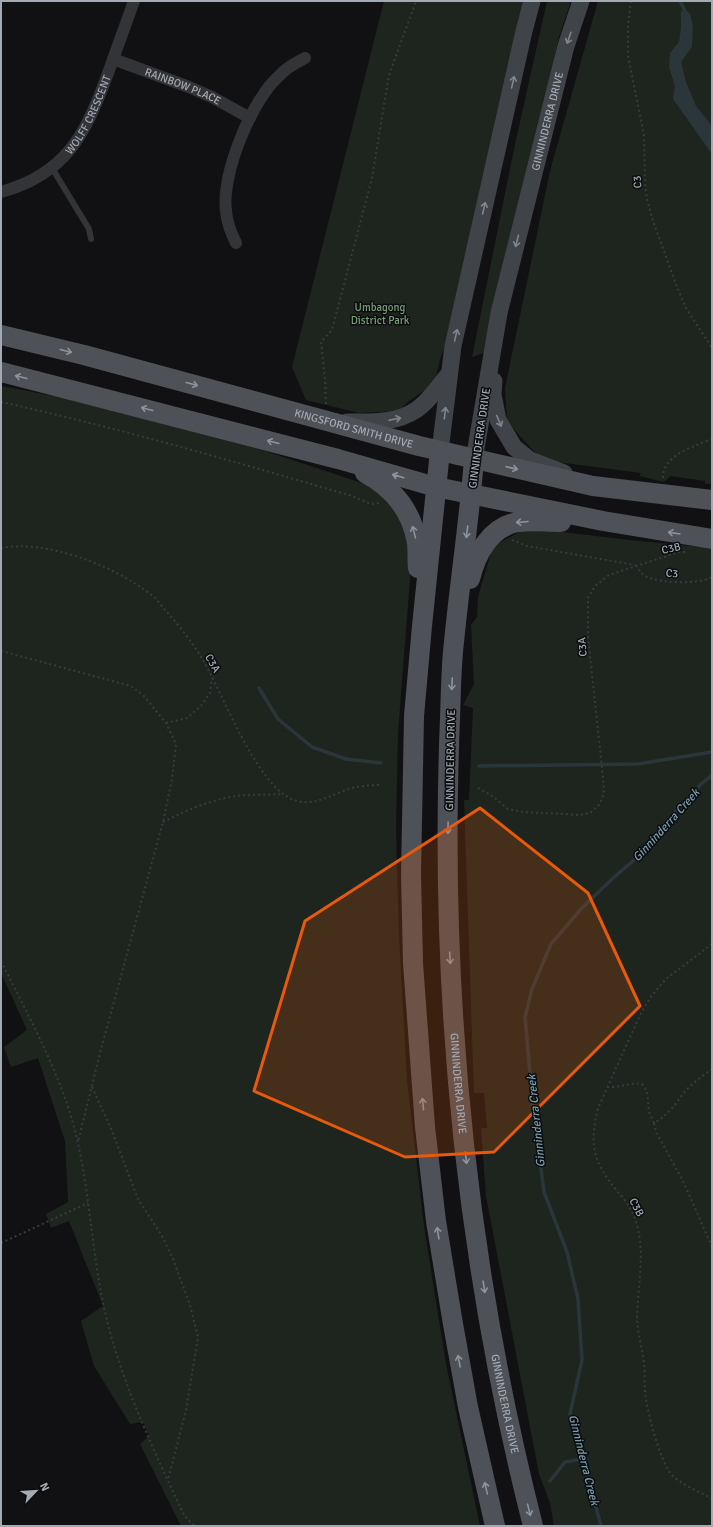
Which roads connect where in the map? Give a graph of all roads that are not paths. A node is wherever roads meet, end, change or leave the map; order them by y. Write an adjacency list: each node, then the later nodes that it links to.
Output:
1 (134, 1): 5 (street, WOLFF CRESCENT)
2 (532, 1): 14 (main road, one-way to 2)
3 (581, 1): 11 (main road, GINNINDERRA DRIVE, one-way to 11)
4 (305, 58): 6 (street)
5 (113, 59): 6 (street, RAINBOW PLACE); 7 (street, WOLFF CRESCENT)
6 (250, 118): 10 (street)
7 (52, 168): 8 (street, WOLFF CRESCENT); 9 (lane)
8 (1, 192)
9 (91, 239)
10 (236, 243)
11 (499, 313): 18 (main road, GINNINDERRA DRIVE); 19 (main road, one-way to 19)
12 (1, 335): 15 (main road, KINGSFORD SMITH DRIVE, one-way to 15)
13 (1, 372): 17 (main road, one-way to 13)
14 (449, 374): 15 (main road, one-way to 14); 16 (main road, one-way to 14)
15 (327, 421): 16 (main road, KINGSFORD SMITH DRIVE)
16 (440, 451): 18 (main road, KINGSFORD SMITH DRIVE); 20 (main road)
17 (338, 459): 20 (main road, one-way to 17); 25 (main road, one-way to 17)
18 (474, 460): 19 (main road, KINGSFORD SMITH DRIVE, one-way to 19); 21 (main road, GINNINDERRA DRIVE)
19 (593, 486): 22 (main road, KINGSFORD SMITH DRIVE)
20 (436, 487): 21 (main road); 25 (main road)
21 (471, 494): 23 (main road); 26 (main road, GINNINDERRA DRIVE, one-way to 26)
22 (712, 500)
23 (603, 522): 24 (main road, one-way to 23); 26 (main road, one-way to 26)
24 (712, 539)
25 (422, 626): 27 (main road, one-way to 25)
26 (454, 645): 28 (main road, GINNINDERRA DRIVE, one-way to 28)
27 (495, 1526)
28 (533, 1526)

